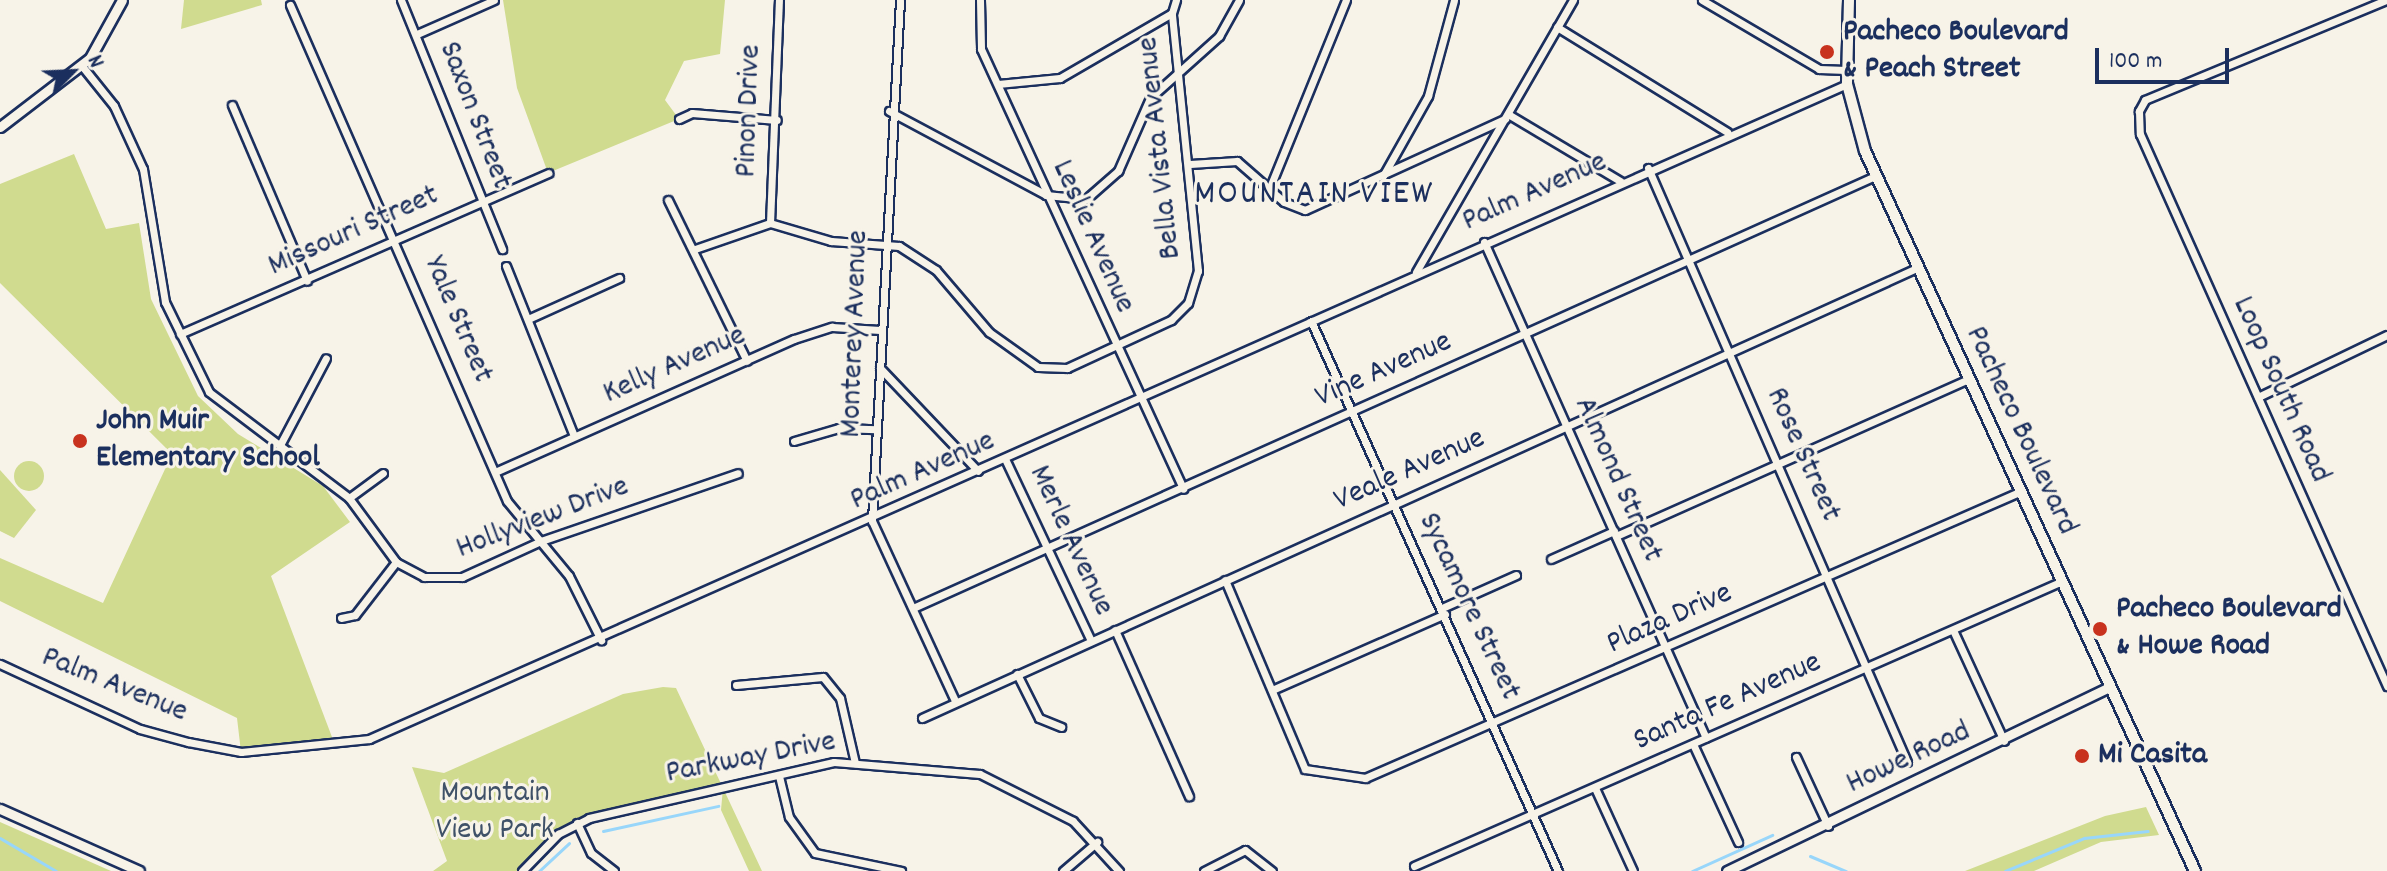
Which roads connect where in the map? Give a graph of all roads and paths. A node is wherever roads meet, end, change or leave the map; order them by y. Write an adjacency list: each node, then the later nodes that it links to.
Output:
1 (122, 0): 19 (street)
2 (401, 0): 18 (street, Saxon Street)
3 (779, 0): 28 (street, Pinon Drive)
4 (900, 0): 25 (street, Monterey Avenue)
5 (980, 0): 22 (street, Leslie Avenue)
6 (1176, 0): 16 (street, Bella Vista Avenue)
7 (1239, 0): 21 (street)
8 (1346, 0): 37 (street)
9 (1454, 0): 34 (street)
10 (1573, 0): 17 (street)
11 (1702, 0): 20 (street)
12 (1849, 0): 20 (main road, Pacheco Boulevard)
13 (2386, 0): 65 (street, Loop South Road)
14 (494, 1): 18 (street)
15 (290, 5): 42 (street, Yale Street)
16 (1172, 13): 21 (street, Bella Vista Avenue); 22 (street)
17 (1557, 27): 26 (street); 30 (street)
18 (417, 34): 40 (street, Saxon Street)
19 (82, 66): 29 (street); 57 (street)
20 (1846, 70): 23 (main road, Pacheco Boulevard)
21 (1182, 72): 31 (street, Bella Vista Avenue); 38 (street)
22 (998, 84): 38 (street, Leslie Avenue)
23 (1847, 84): 30 (street, Palm Avenue); 35 (main road, Pacheco Boulevard)
24 (232, 105): 52 (street)
25 (889, 111): 38 (street); 44 (street, Monterey Avenue)
26 (1506, 116): 34 (street); 36 (street); 50 (street)
27 (679, 119): 28 (street)
28 (777, 120): 41 (street, Pinon Drive)
29 (0, 127)
30 (1727, 132): 32 (street, Palm Avenue)
31 (1190, 164): 37 (street); 59 (street, Bella Vista Avenue)
32 (1648, 168): 36 (street, Palm Avenue); 47 (street, Rose Street)
33 (548, 173): 40 (street, Missouri Street)
34 (1383, 176): 37 (street)
35 (1875, 176): 47 (street, Vine Avenue); 49 (main road, Pacheco Boulevard)
36 (1620, 181): 43 (street, Palm Avenue)
37 (1270, 187)
38 (1046, 195): 59 (street, Leslie Avenue)
39 (668, 200): 46 (street)
40 (482, 201): 42 (street, Missouri Street); 45 (street, Saxon Street)
41 (770, 223): 44 (street, Bella Vista Avenue); 46 (street)
42 (398, 241): 52 (street, Missouri Street); 76 (street, Yale Street)
43 (1484, 242): 50 (street, Palm Avenue); 56 (street, Almond Street)
44 (883, 243): 55 (street, Monterey Avenue); 59 (street, Bella Vista Avenue)
45 (502, 249)
46 (695, 249): 62 (street)
47 (1689, 259): 56 (street, Vine Avenue); 60 (street, Rose Street)
48 (506, 266): 53 (street)
49 (1917, 268): 60 (street, Veale Avenue); 64 (main road, Pacheco Boulevard)
50 (1415, 272): 54 (street, Palm Avenue)
51 (619, 278): 53 (street)
52 (307, 281): 57 (street, Missouri Street)
53 (528, 319): 70 (street)
54 (1311, 321): 66 (street, Palm Avenue); 67 (street, Sycamore Street)
55 (880, 330): 62 (street, Kelly Avenue); 63 (street, Monterey Avenue)
56 (1525, 333): 67 (street, Vine Avenue); 68 (street, Almond Street)
57 (180, 334): 72 (street)
58 (2387, 335): 65 (street)
59 (1115, 348): 66 (street, Leslie Avenue)
60 (1731, 353): 68 (street, Veale Avenue); 74 (street, Rose Street)
61 (326, 358): 72 (street)
62 (747, 361): 70 (street, Kelly Avenue)
63 (880, 368): 69 (street, Monterey Avenue); 75 (street, Merle Avenue)
64 (1968, 379): 74 (street); 80 (main road, Pacheco Boulevard)
65 (2258, 397): 105 (street, Loop South Road)
66 (1138, 401): 73 (street, Palm Avenue); 79 (street, Leslie Avenue)
67 (1352, 412): 79 (street, Vine Avenue); 82 (street, Sycamore Street)
68 (1567, 427): 82 (street, Veale Avenue); 84 (street, Almond Street)
69 (876, 429): 71 (street); 83 (street, Monterey Avenue)
70 (574, 436): 76 (street, Kelly Avenue)
71 (794, 441)
72 (280, 445): 81 (street)
73 (1006, 461): 75 (street, Palm Avenue); 86 (street, Merle Avenue)
74 (1779, 462): 84 (street); 90 (street, Rose Street)
75 (978, 471): 83 (street, Palm Avenue)
76 (495, 472): 85 (street, Yale Street)
77 (383, 473): 81 (street)
78 (738, 473): 85 (street, Hollyview Drive)
79 (1183, 489): 86 (street, Vine Avenue)
80 (2019, 492): 90 (street, Plaza Drive); 92 (main road, Pacheco Boulevard)
81 (349, 498): 88 (street)
82 (1395, 504): 91 (street, Veale Avenue); 94 (street, Sycamore Street)
83 (872, 521): 93 (street, Monterey Avenue); 98 (street, Palm Avenue)
84 (1615, 534): 87 (street); 100 (street, Almond Street)
85 (541, 541): 88 (street, Hollyview Drive); 98 (street, Yale Street)
86 (1048, 549): 93 (street, Vine Avenue); 99 (street, Merle Avenue)
87 (1551, 559)
88 (396, 562): 95 (street)
89 (1516, 575): 94 (street)
90 (1829, 576): 100 (street, Plaza Drive); 102 (street, Rose Street)
91 (1225, 580): 96 (street, Veale Avenue); 107 (street)
92 (2060, 582): 97 (street, Santa Fe Avenue); 106 (main road, Pacheco Boulevard)
93 (913, 608): 108 (street, Monterey Avenue)
94 (1444, 611): 107 (street); 110 (street, Sycamore Street)
95 (341, 618)
96 (1115, 630): 99 (street, Veale Avenue); 120 (street, Merle Avenue)
97 (1953, 630): 102 (street, Santa Fe Avenue); 113 (street)
98 (601, 640): 101 (street, Palm Avenue)
99 (1091, 641): 103 (street, Veale Avenue)
100 (1665, 648): 110 (street, Plaza Drive); 112 (street, Almond Street)
101 (0, 664)
102 (1868, 668): 112 (street, Santa Fe Avenue); 116 (street, Rose Street)
103 (1017, 674): 108 (street, Veale Avenue); 111 (street)
104 (736, 685): 117 (street)
105 (2387, 686)
106 (2110, 687): 113 (street, Howe Road); 141 (main road, Pacheco Boulevard)
107 (1272, 690): 110 (street, Plaza Drive)
108 (955, 701): 109 (street, Veale Avenue)
109 (922, 718)
110 (1496, 724): 122 (street, Sycamore Street)
111 (1061, 727)
112 (1706, 738): 114 (street, Santa Fe Avenue)
113 (2005, 742): 124 (street, Howe Road)
114 (1693, 744): 119 (street, Santa Fe Avenue); 126 (street)
115 (1796, 757): 124 (street)
116 (1907, 762)
117 (855, 763): 118 (street, Parkway Drive); 125 (street, Parkway Drive)
118 (779, 776): 123 (street, Parkway Drive); 127 (street)
119 (1595, 788): 122 (street, Santa Fe Avenue); 139 (street)
120 (1189, 796)
121 (0, 809): 129 (street)
122 (1533, 818): 128 (street, Santa Fe Avenue); 138 (street, Sycamore Street)
123 (577, 823): 130 (street, Parkway Drive); 131 (street)
124 (1828, 826): 140 (street, Howe Road)
125 (1097, 842): 134 (street); 135 (street, Parkway Drive)
126 (1738, 842)
127 (836, 860): 132 (street); 133 (street)
128 (1414, 866)
129 (139, 871)
130 (522, 871)
131 (614, 871)
132 (834, 871)
133 (901, 871)
134 (1063, 871)
135 (1119, 871)
136 (1204, 871): 137 (street)
137 (1272, 871)
138 (1558, 871)
139 (1633, 871)
140 (1727, 871)
141 (2195, 871)

